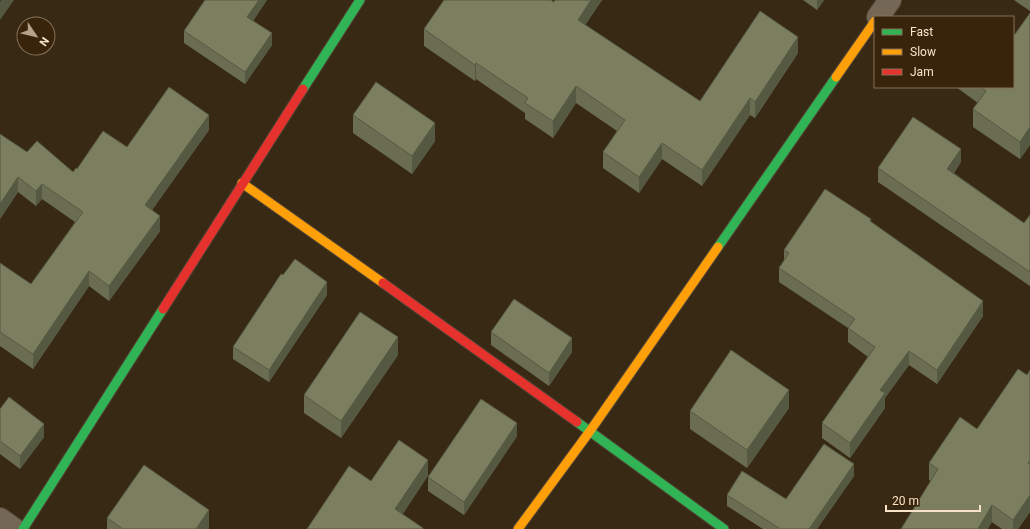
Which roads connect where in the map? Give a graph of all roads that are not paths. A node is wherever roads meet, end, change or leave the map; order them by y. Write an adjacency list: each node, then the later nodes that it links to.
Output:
1 (360, 0): 5 (street)
2 (890, 0): 3 (street)
3 (879, 16)
4 (874, 22): 6 (street)
5 (242, 183): 6 (street); 9 (street)
6 (590, 431): 10 (street); 11 (street)
7 (0, 519): 8 (street)
8 (14, 529)
9 (23, 529)
10 (518, 529)
11 (724, 529)

